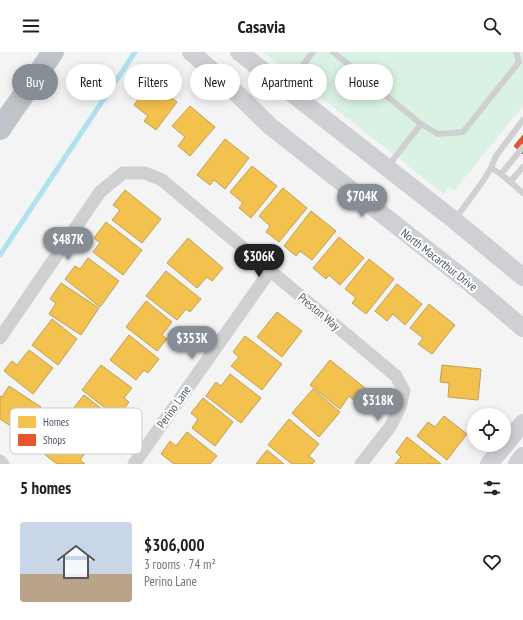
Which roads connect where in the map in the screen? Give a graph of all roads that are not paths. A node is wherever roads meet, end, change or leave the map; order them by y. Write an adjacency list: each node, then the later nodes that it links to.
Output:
1 (53, 52): 12 (highway)
2 (191, 52): 23 (main road, North Macarthur Drive)
3 (239, 52): 7 (main road)
4 (313, 52): 8 (lane)
5 (334, 52): 11 (lane)
6 (516, 52): 11 (lane)
7 (254, 64)
8 (304, 64)
9 (300, 100): 15 (main road)
10 (523, 120): 16 (lane)
11 (421, 124): 15 (lane)
12 (0, 129)
13 (523, 147): 17 (lane)
14 (523, 167): 18 (lane)
15 (387, 168): 20 (main road)
16 (491, 168): 17 (lane); 20 (lane)
17 (501, 174): 18 (lane)
18 (510, 182): 19 (lane)
19 (523, 193)
20 (454, 220): 22 (main road)
21 (270, 271): 24 (street, Preston Way); 26 (street, Perino Lane); 32 (street, Preston Way)
22 (523, 276)
23 (523, 328)
24 (0, 338)
25 (523, 423): 33 (main road)
26 (142, 453)
27 (141, 454): 31 (street, Perino Lane)
28 (523, 456): 34 (main road)
29 (0, 461): 30 (street)
30 (3, 464)
31 (134, 464)
32 (361, 464)
33 (489, 464)
34 (517, 464)

